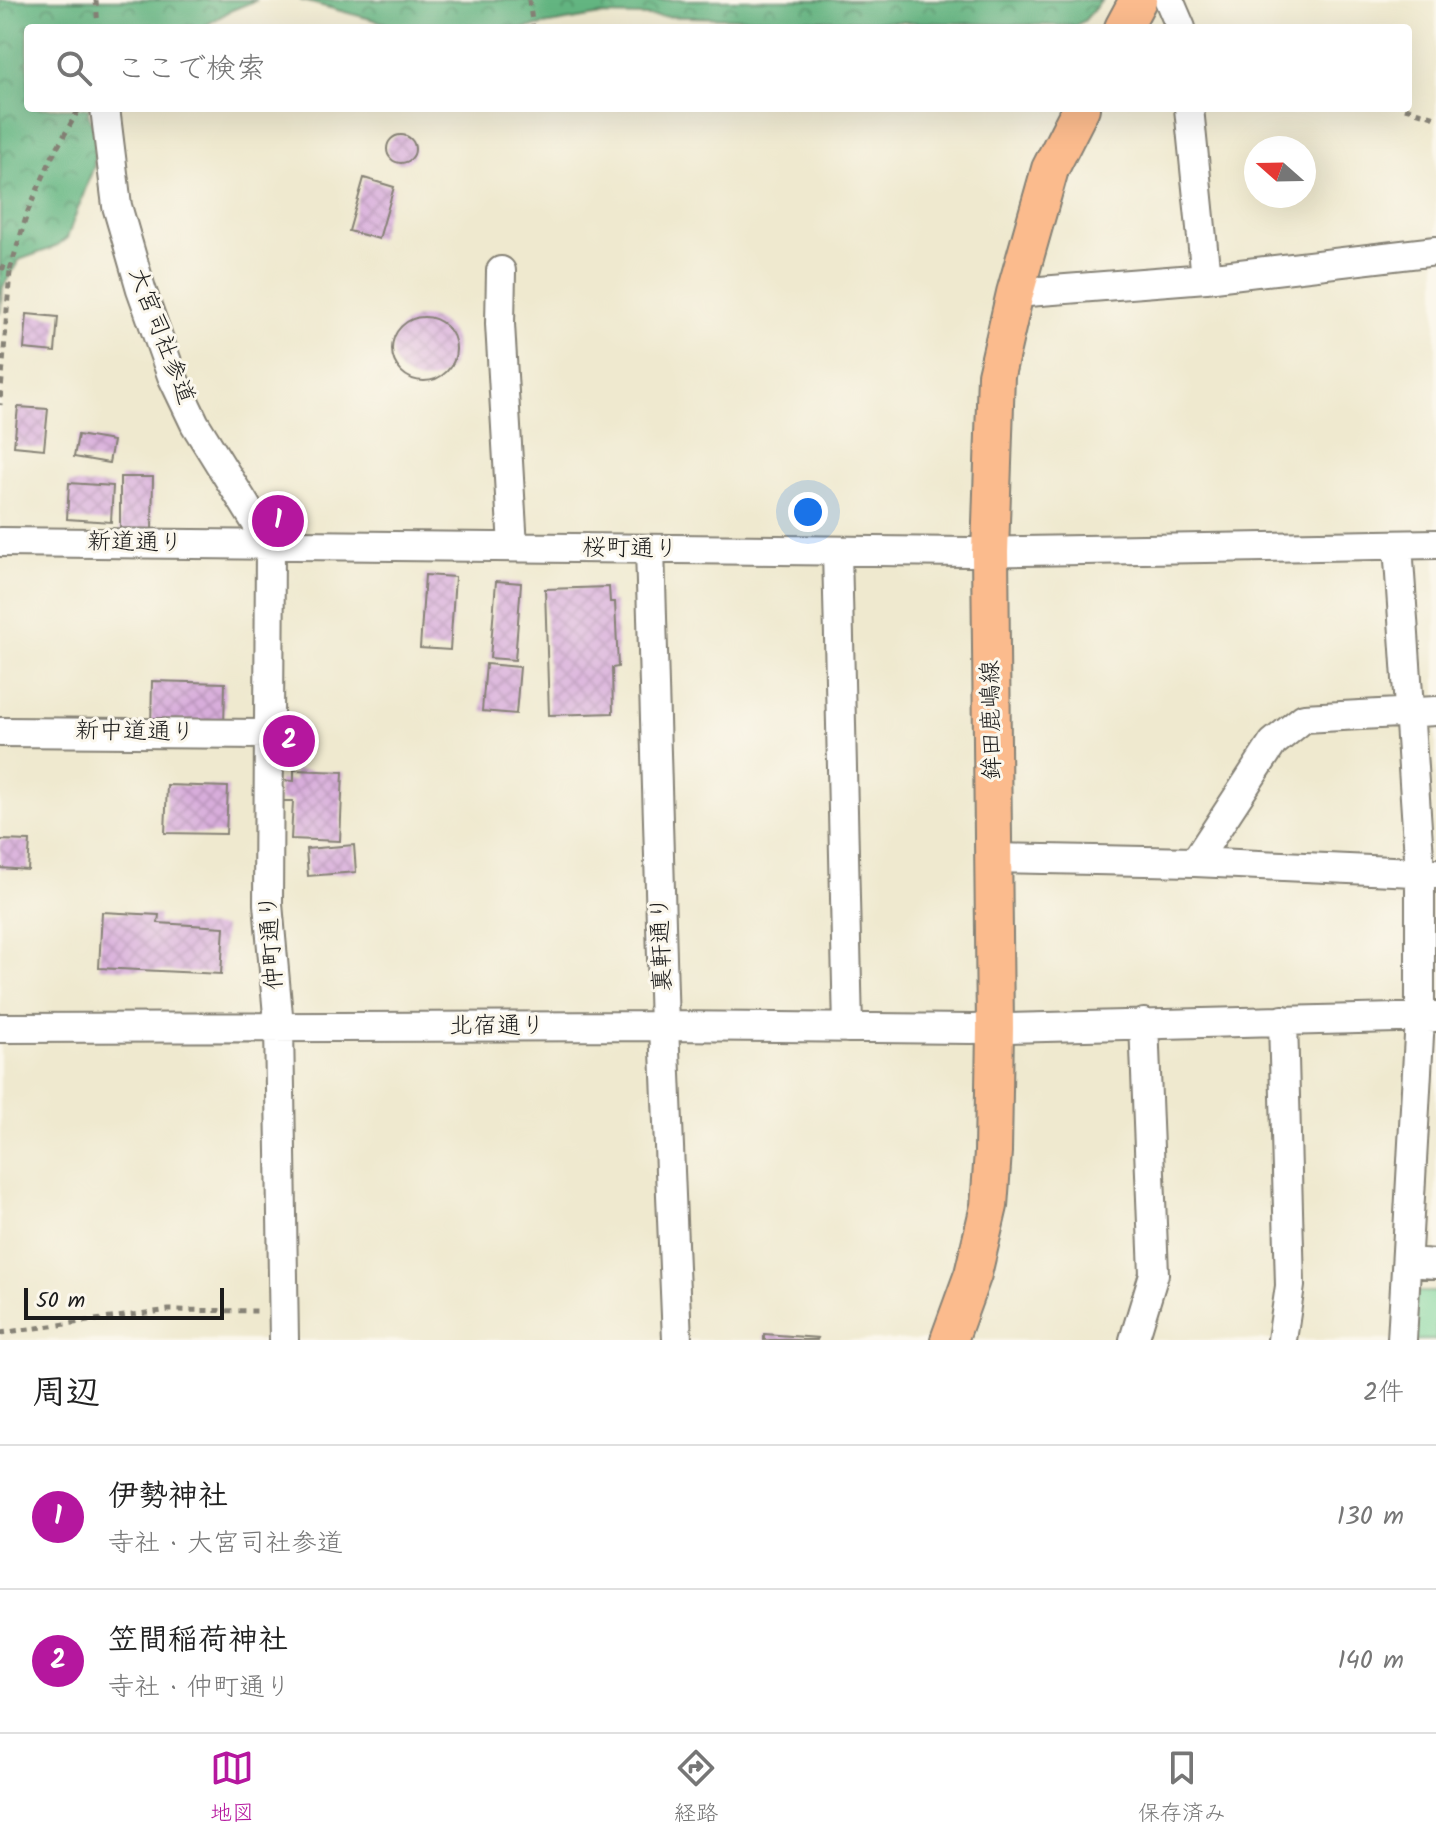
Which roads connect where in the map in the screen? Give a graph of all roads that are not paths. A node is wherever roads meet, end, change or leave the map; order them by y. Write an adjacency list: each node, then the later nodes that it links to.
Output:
1 (1138, 0): 3 (main road)
2 (1169, 0): 4 (street)
3 (1125, 24)
4 (1179, 24)
5 (105, 112): 14 (street, 大宮司社参道)
6 (1079, 112): 11 (main road, 鉾田鹿嶋線)
7 (1189, 112): 10 (street)
8 (1436, 251): 10 (street)
9 (501, 271): 16 (street)
10 (1206, 278): 11 (street)
11 (1015, 293): 19 (main road, 鉾田鹿嶋線)
12 (0, 542): 14 (street, 新道通り)
13 (1436, 544): 15 (street, 桜町通り)
14 (270, 545): 16 (street, 桜町通り); 22 (street, 仲町通り)
15 (1398, 545): 19 (street, 桜町通り); 20 (street)
16 (513, 547): 17 (street, 桜町通り)
17 (650, 549): 18 (street, 桜町通り); 30 (street, 裏軒通り)
18 (837, 551): 19 (street, 桜町通り); 32 (street)
19 (990, 552): 23 (main road, 鉾田鹿嶋線)
20 (1423, 712): 24 (street); 25 (street)
21 (0, 732): 22 (street, 新中道通り)
22 (270, 734): 29 (street, 仲町通り)
23 (993, 858): 24 (street); 33 (main road, 鉾田鹿嶋線)
24 (1195, 862): 25 (street)
25 (1428, 873): 26 (street)
26 (1428, 1017): 27 (street, 北宿通り); 34 (street)
27 (1283, 1020): 28 (street, 北宿通り); 40 (street)
28 (1144, 1023): 33 (street, 北宿通り); 39 (street)
29 (279, 1026): 30 (street, 北宿通り); 31 (street, 北宿通り); 36 (street, 仲町通り)
30 (664, 1026): 32 (street, 北宿通り); 37 (street, 裏軒通り)
31 (0, 1028)
32 (848, 1028): 33 (street, 北宿通り)
33 (995, 1028): 38 (main road, 鉾田鹿嶋線)
34 (1408, 1262): 35 (street); 41 (street)
35 (1436, 1264)
36 (284, 1340)
37 (677, 1340)
38 (949, 1340)
39 (1134, 1340)
40 (1282, 1340)
41 (1402, 1340)

